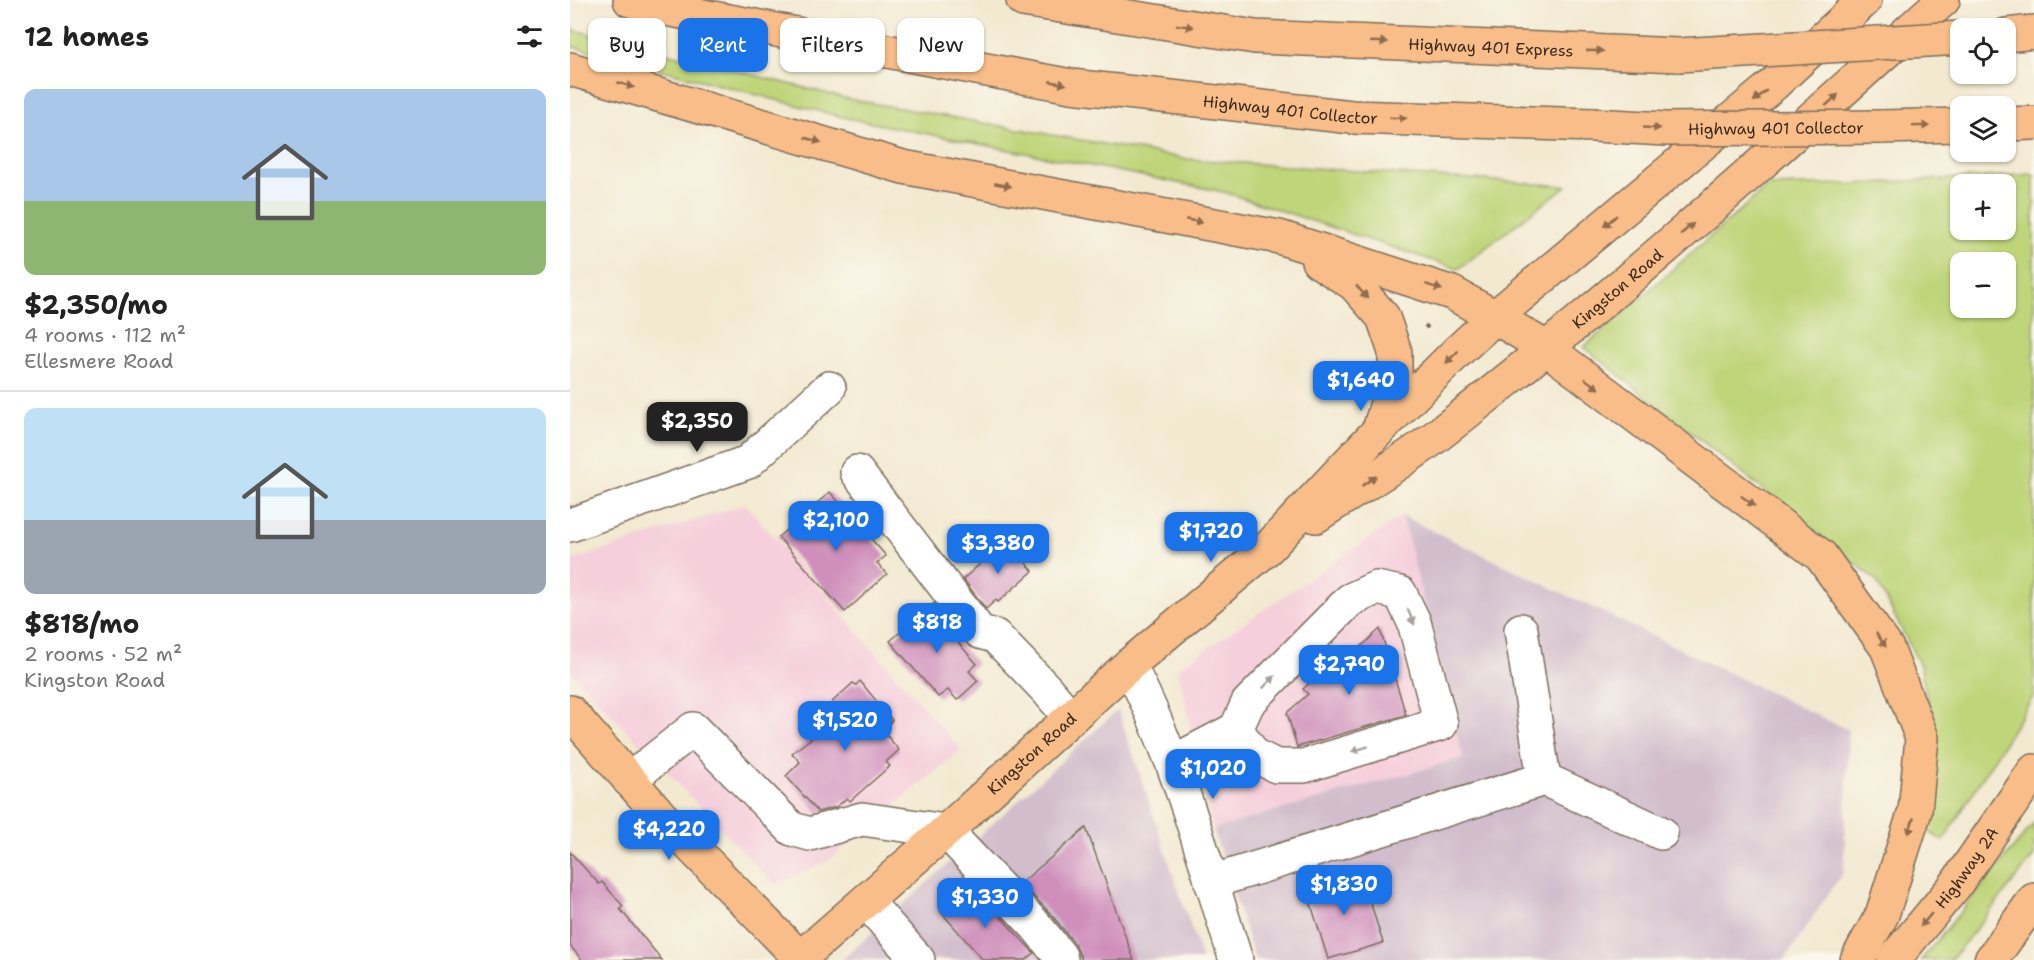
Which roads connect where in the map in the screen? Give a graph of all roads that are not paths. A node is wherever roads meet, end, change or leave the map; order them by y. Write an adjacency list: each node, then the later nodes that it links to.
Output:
1 (630, 0): 9 (main road, Highway 401 Collector, one-way to 9, bridge)
2 (1023, 0): 5 (main road, Highway 401 Express, one-way to 5, bridge)
3 (1865, 0): 11 (main road, Kingston Road, one-way to 11)
4 (1943, 0): 12 (main road, Kingston Road, one-way to 4)
5 (1950, 39)
6 (570, 69): 10 (main road, one-way to 10)
7 (2034, 123): 8 (main road)
8 (2016, 124)
9 (1950, 125)
10 (1279, 237): 11 (main road, one-way to 11); 14 (main road, one-way to 14)
11 (1495, 317): 12 (main road); 14 (main road, Kingston Road, one-way to 14)
12 (1546, 348): 17 (main road, Kingston Road, one-way to 12); 36 (main road, one-way to 36)
13 (829, 388): 16 (street)
14 (1380, 430): 17 (main road, Kingston Road)
15 (857, 472): 21 (street)
16 (570, 525)
17 (1268, 548): 19 (main road, Kingston Road)
18 (1521, 630): 25 (street)
19 (1129, 665): 21 (main road, Kingston Road); 23 (street)
20 (570, 712): 26 (main road)
21 (1071, 718): 27 (main road, Kingston Road)
22 (1236, 729): 22 (street, one-way to 22); 23 (street)
23 (1173, 762): 29 (street)
24 (2034, 771): 37 (main road, Highway 2A, one-way to 37)
25 (1544, 779): 28 (street); 29 (street)
26 (629, 780): 27 (street); 32 (main road)
27 (946, 831): 31 (main road, Kingston Road); 34 (street)
28 (1661, 833)
29 (1211, 882): 35 (street)
30 (2034, 900): 38 (main road)
31 (866, 901): 32 (main road, Kingston Road); 33 (street)
32 (799, 959)
33 (918, 960)
34 (1061, 960)
35 (1236, 960)
36 (1857, 960)
37 (1893, 960)
38 (1991, 960)

